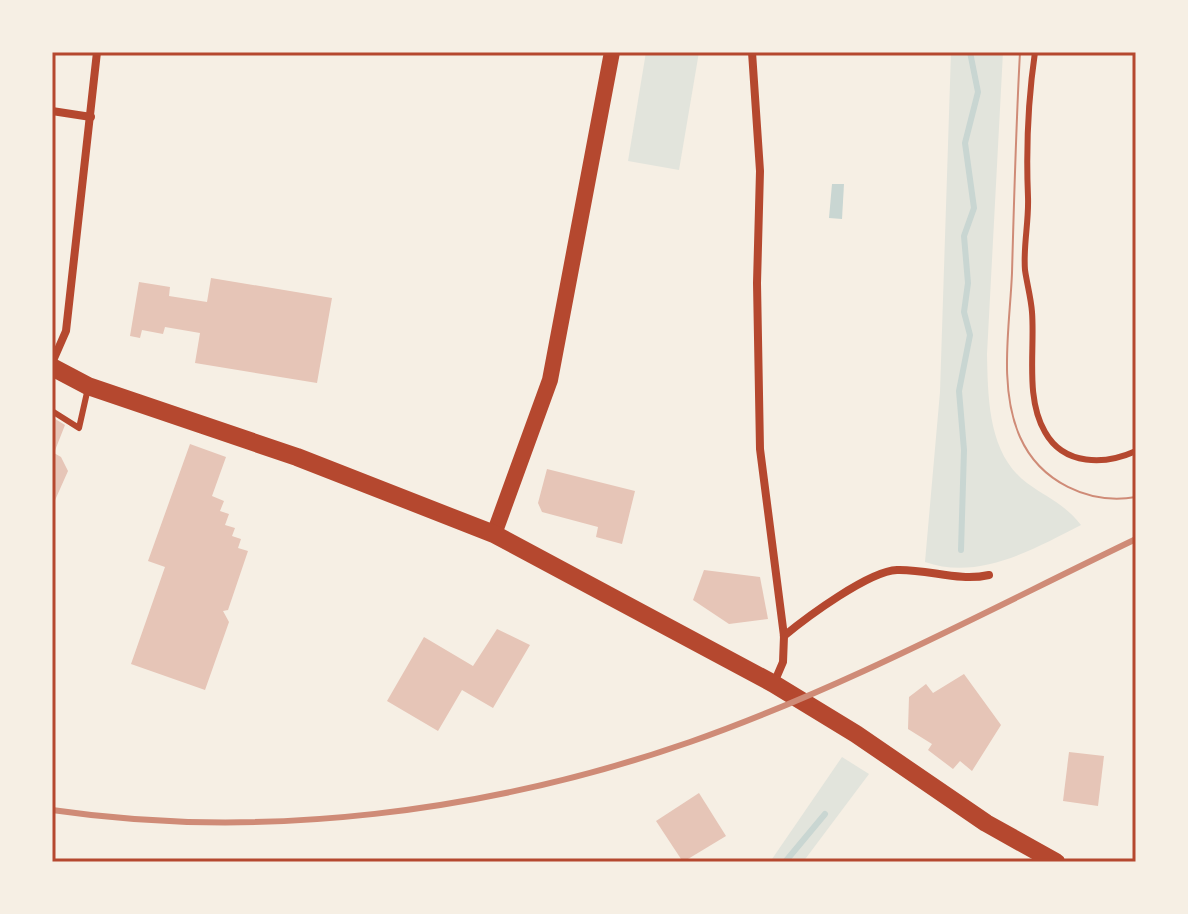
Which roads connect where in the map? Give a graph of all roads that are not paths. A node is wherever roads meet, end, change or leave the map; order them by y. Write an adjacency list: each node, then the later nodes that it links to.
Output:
1 (97, 52): 6 (street)
2 (612, 52): 11 (main road)
3 (752, 52): 13 (street)
4 (1035, 52): 10 (lane)
5 (52, 111): 6 (street)
6 (91, 117): 7 (street)
7 (52, 365): 8 (main road)
8 (88, 386): 9 (lane); 11 (main road)
9 (52, 411)
10 (1136, 451)
11 (494, 534): 14 (main road)
12 (989, 575): 13 (street)
13 (784, 636): 14 (street)
14 (774, 684): 15 (main road)
15 (1056, 862)

